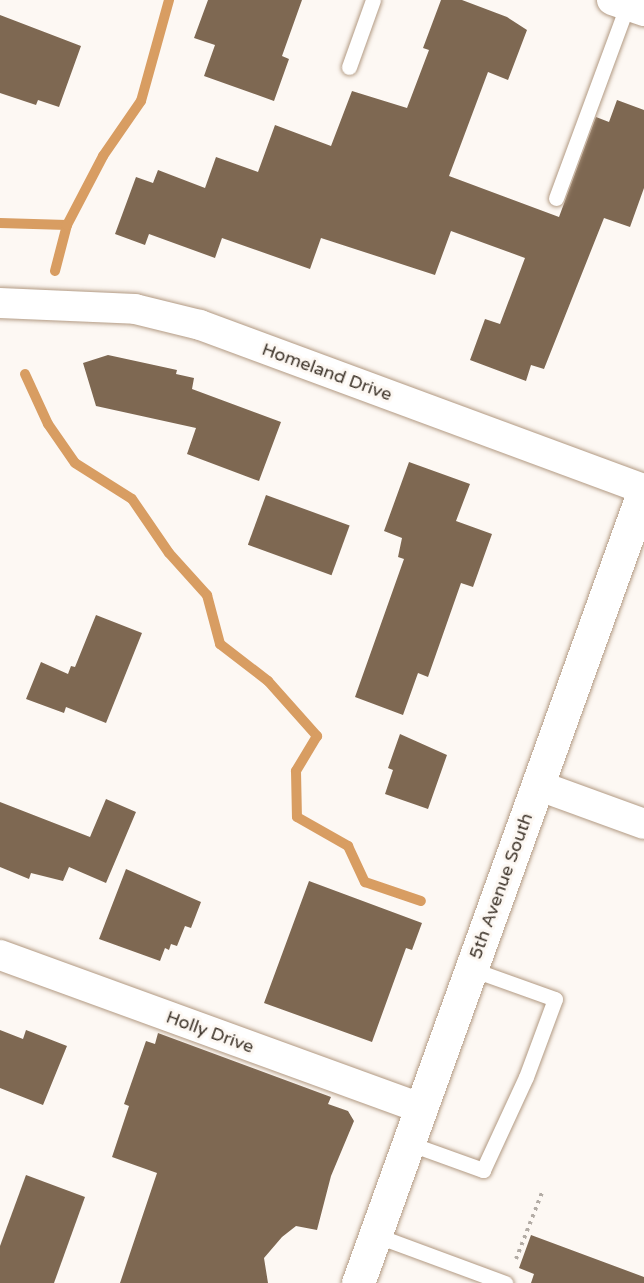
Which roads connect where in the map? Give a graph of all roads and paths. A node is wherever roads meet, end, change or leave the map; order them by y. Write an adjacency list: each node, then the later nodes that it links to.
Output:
1 (373, 0): 3 (lane)
2 (628, 6): 4 (lane)
3 (349, 67)
4 (556, 198)
5 (0, 303): 6 (street, Homeland Drive)
6 (644, 489): 7 (main road, 5th Avenue South)
7 (537, 785): 8 (street); 10 (main road, 5th Avenue South)
8 (644, 824)
9 (0, 955): 11 (street, Holly Drive)
10 (471, 969): 11 (main road, 5th Avenue South); 12 (lane)
11 (421, 1108): 12 (main road, 5th Avenue South)
12 (408, 1143): 14 (main road, 5th Avenue South)
13 (543, 1190): 15 (path)
14 (375, 1235): 16 (main road, 5th Avenue South); 17 (lane)
15 (514, 1262)
16 (358, 1283)
17 (505, 1283)

